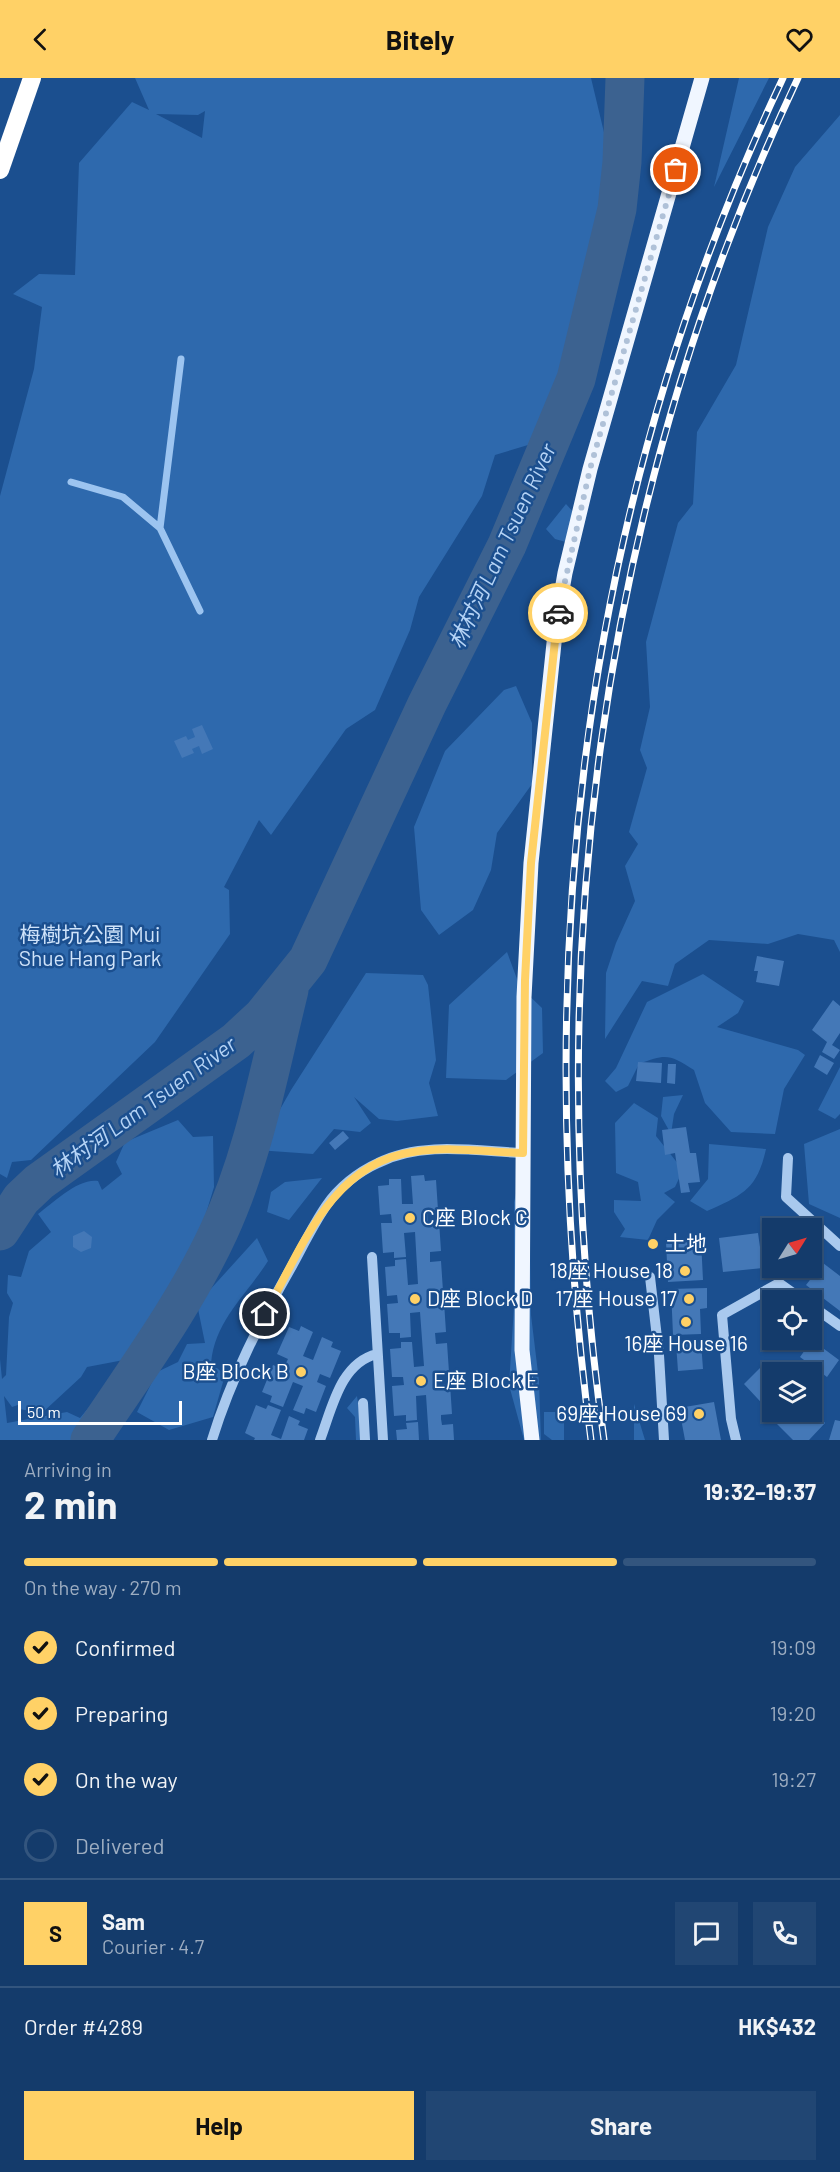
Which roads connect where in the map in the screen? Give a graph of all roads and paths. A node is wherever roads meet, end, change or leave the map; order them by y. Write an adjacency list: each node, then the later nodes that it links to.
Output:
1 (32, 78): 3 (highway)
2 (702, 78): 4 (main road)
3 (0, 170)
4 (523, 1153): 16 (street); 20 (main road)
5 (788, 1158): 6 (street)
6 (840, 1246)
7 (372, 1257): 14 (street)
8 (650, 1277): 21 (street)
9 (767, 1290): 10 (street)
10 (789, 1290)
11 (762, 1293): 22 (street)
12 (822, 1313): 13 (street)
13 (840, 1326)
14 (377, 1354): 17 (street); 19 (street)
15 (363, 1403): 18 (street)
16 (212, 1440)
17 (320, 1440)
18 (365, 1440)
19 (383, 1440)
20 (532, 1440)
21 (664, 1440)
22 (736, 1440)

